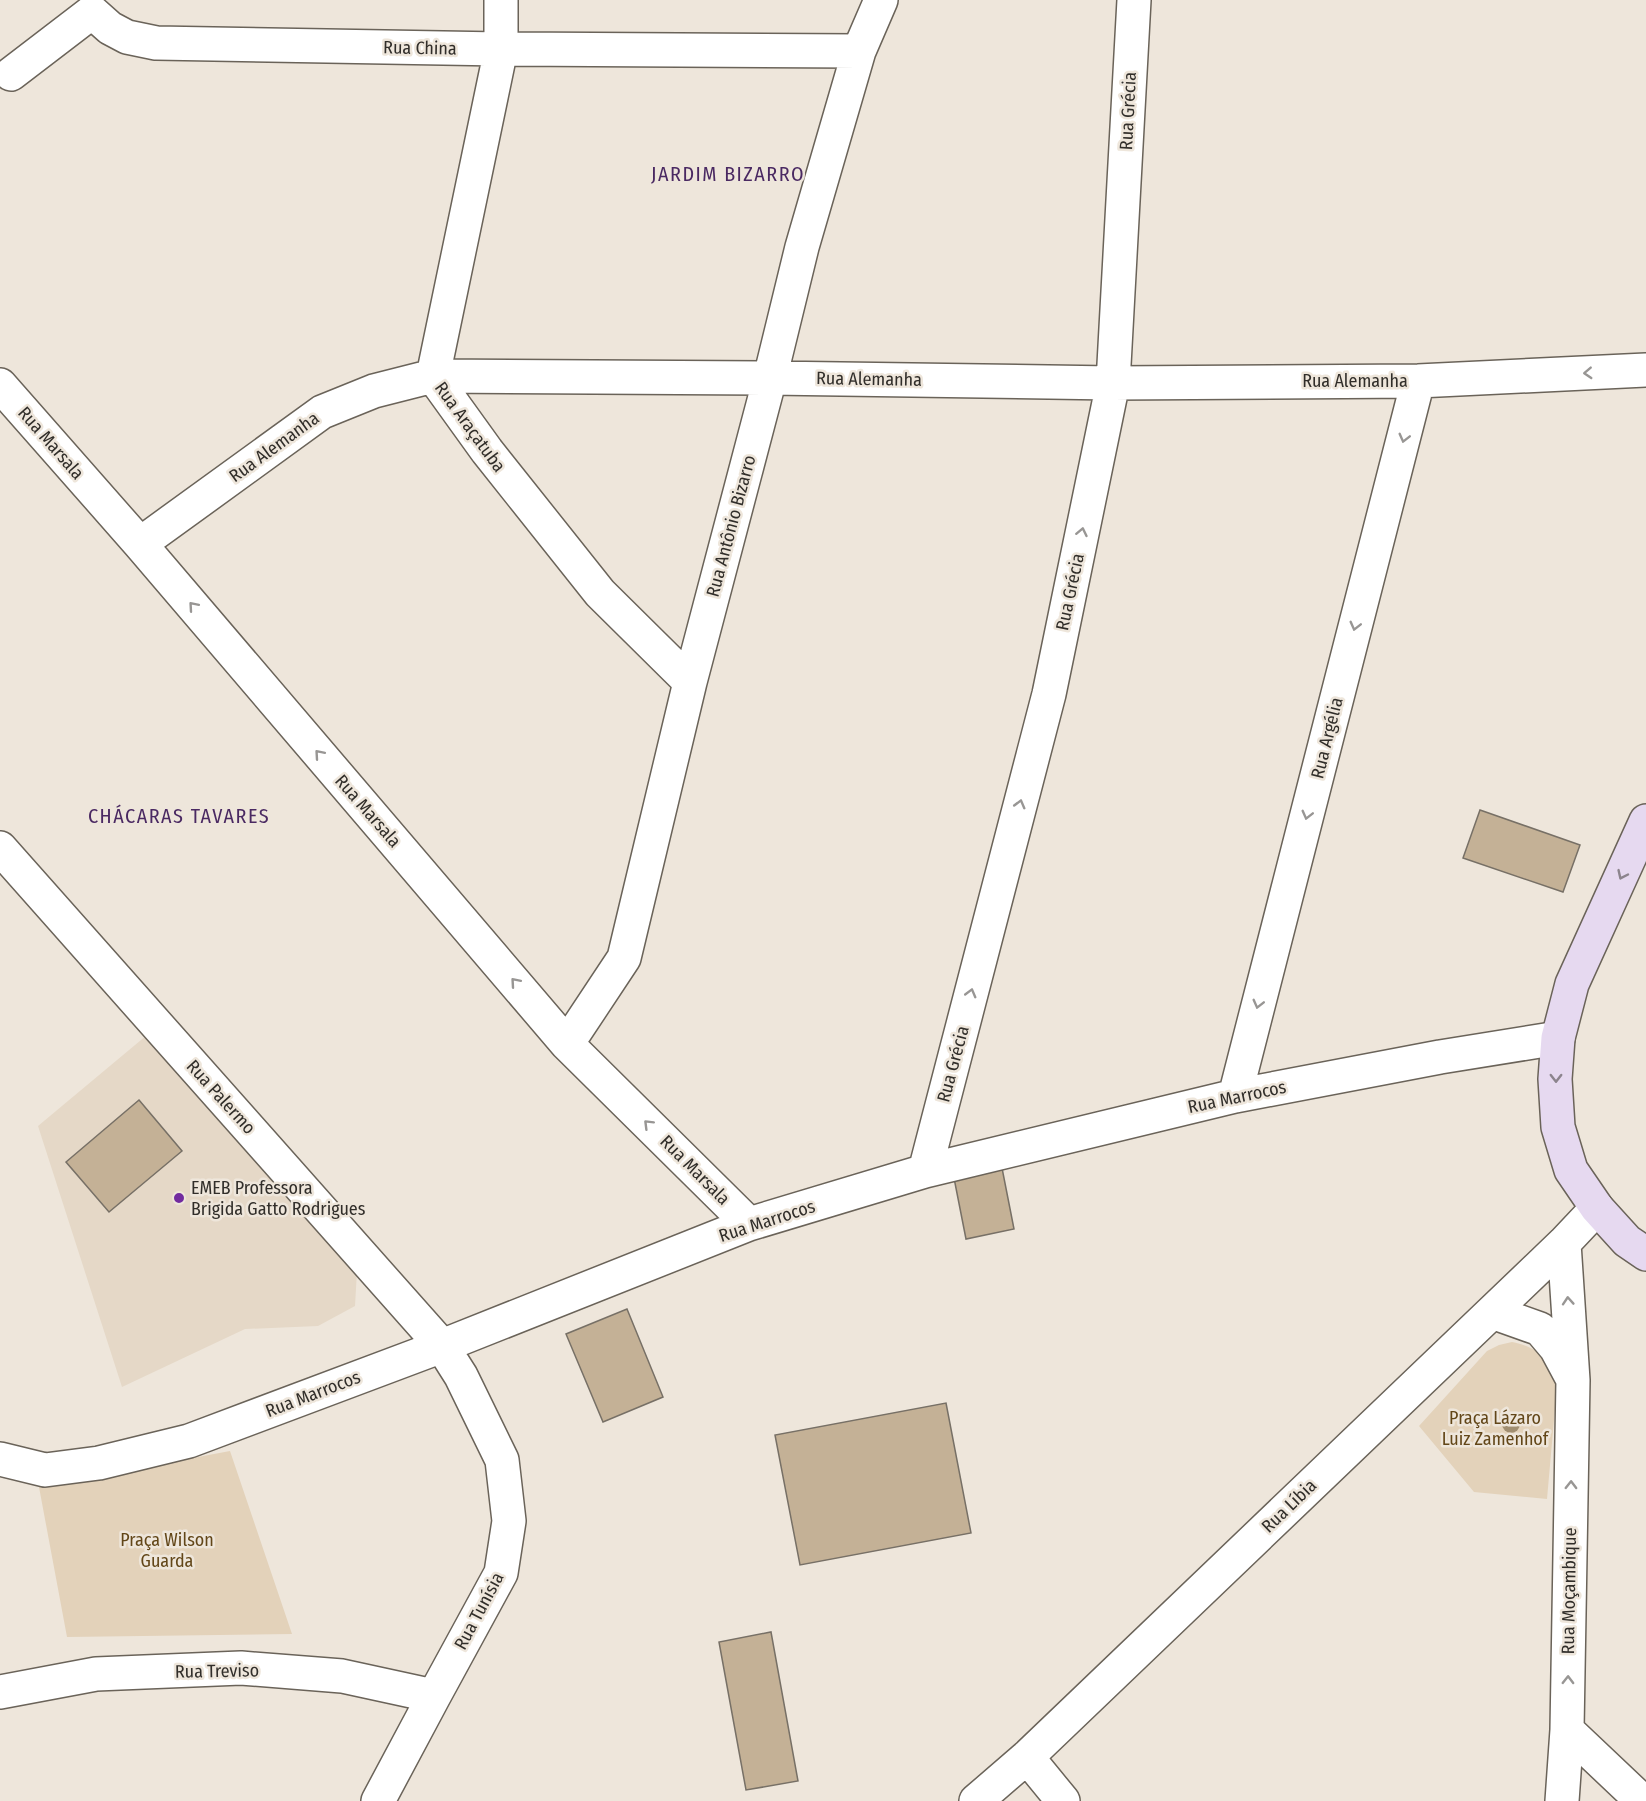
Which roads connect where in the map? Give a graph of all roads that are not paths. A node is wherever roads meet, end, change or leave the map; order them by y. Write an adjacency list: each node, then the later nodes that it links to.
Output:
1 (501, 0): 5 (street, Rua Araçatuba)
2 (881, 0): 6 (street, Rua Antônio Bizarro)
3 (1134, 0): 12 (street, Rua Grécia)
4 (87, 6): 5 (street, Rua China); 7 (street, Rua China)
5 (501, 50): 6 (street, Rua China); 9 (street, Rua Araçatuba)
6 (859, 51): 10 (street, Rua Antônio Bizarro)
7 (11, 74)
8 (1646, 370): 11 (street, Rua Alemanha, one-way to 11)
9 (433, 376): 10 (street, Rua Alemanha); 14 (street, Rua Alemanha); 15 (street, Rua Araçatuba)
10 (770, 378): 12 (street, Rua Alemanha); 15 (street, Rua Antônio Bizarro)
11 (1418, 381): 12 (street, Rua Alemanha); 20 (street, Rua Argélia, one-way to 20)
12 (1113, 383): 21 (street, Rua Grécia, one-way to 12)
13 (0, 385): 14 (street, Rua Marsala)
14 (140, 544): 19 (street, Rua Marsala, one-way to 14)
15 (690, 682): 19 (street, Rua Antônio Bizarro)
16 (1646, 821): 18 (street, one-way to 18)
17 (0, 848): 27 (street, Rua Palermo)
18 (1558, 1038): 20 (street, Rua Marrocos); 22 (street, one-way to 22)
19 (567, 1044): 23 (street, Rua Marsala, one-way to 19)
20 (1235, 1096): 21 (street, Rua Marrocos)
21 (925, 1172): 23 (street, Rua Marrocos)
22 (1597, 1208): 24 (street, Rua Líbia); 25 (street)
23 (749, 1224): 27 (street, Rua Marrocos)
24 (1564, 1243): 26 (street, Rua Líbia); 28 (street, Rua Moçambique, one-way to 24)
25 (1646, 1254)
26 (1492, 1312): 28 (street, Rua Moçambique); 33 (street, Rua Líbia)
27 (441, 1346): 29 (street, Rua Marrocos); 31 (street, Rua Tunísia)
28 (1573, 1380): 32 (street, Rua Moçambique, one-way to 28)
29 (0, 1459)
30 (0, 1692): 31 (street, Rua Treviso)
31 (434, 1696): 34 (street, Rua Tunísia)
32 (1567, 1730): 37 (street, Rua Moçambique); 38 (street)
33 (1027, 1757): 35 (street, Rua Líbia); 36 (street)
34 (378, 1801)
35 (976, 1801)
36 (1063, 1801)
37 (1562, 1801)
38 (1642, 1801)

